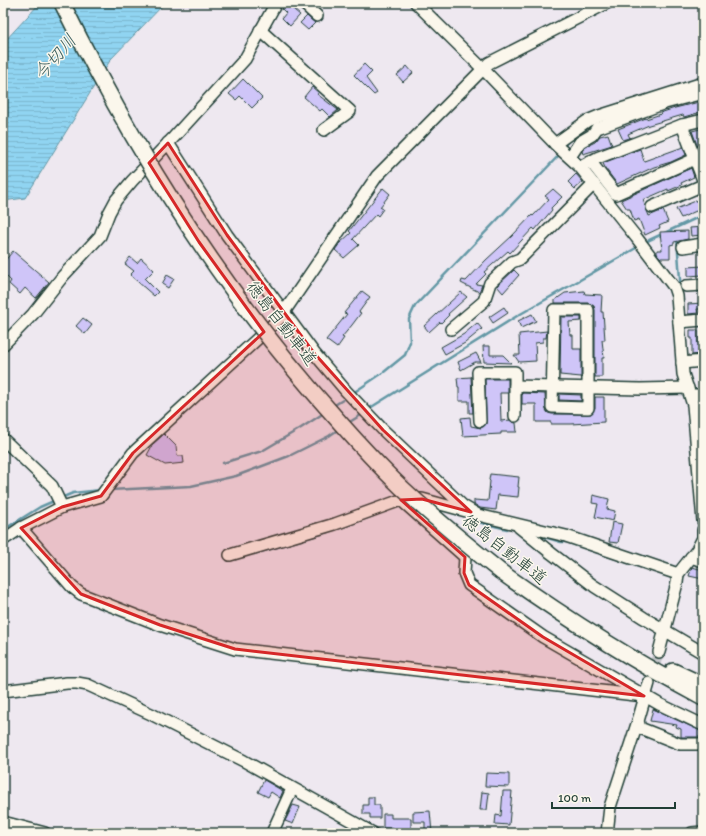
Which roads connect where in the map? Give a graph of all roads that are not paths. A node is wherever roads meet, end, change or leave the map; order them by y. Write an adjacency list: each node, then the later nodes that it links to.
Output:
1 (62, 3): 56 (highway, 徳島自動車道, bridge)
2 (276, 3): 7 (street)
3 (303, 3): 6 (street)
4 (416, 3): 8 (street)
5 (607, 3): 8 (street)
6 (317, 16)
7 (260, 30): 14 (street); 15 (street)
8 (483, 69): 16 (street); 28 (street)
9 (703, 83): 12 (street)
10 (703, 93): 12 (street)
11 (703, 120): 13 (street)
12 (595, 124): 16 (street); 16 (street)
13 (682, 125): 17 (street); 18 (street)
14 (324, 130)
15 (168, 143): 28 (street); 32 (street)
16 (562, 150): 19 (street)
17 (695, 159): 18 (street); 20 (street)
18 (590, 161): 19 (street)
19 (580, 167): 21 (street)
20 (703, 180)
21 (594, 184): 30 (street); 31 (street)
22 (703, 185): 23 (street)
23 (652, 207)
24 (703, 244): 25 (street)
25 (683, 247)
26 (703, 285): 27 (street)
27 (686, 286)
28 (284, 314): 44 (street); 46 (street)
29 (703, 320): 30 (street)
30 (679, 322): 34 (street)
31 (451, 329)
32 (3, 345)
33 (703, 361): 34 (street)
34 (682, 364): 38 (street)
35 (515, 386): 36 (street); 40 (street); 41 (street)
36 (552, 387): 37 (street); 37 (street); 37 (street)
37 (587, 388): 38 (street)
38 (690, 391): 39 (street); 45 (street)
39 (703, 395)
40 (515, 416)
41 (480, 422)
42 (3, 439): 44 (street)
43 (401, 500): 46 (street); 52 (street); 63 (street)
44 (59, 501): 49 (street)
45 (702, 501): 47 (street)
46 (471, 512): 48 (street)
47 (703, 521)
48 (514, 524): 55 (street); 57 (street)
49 (21, 528): 51 (street); 63 (street)
50 (703, 530): 53 (street)
51 (3, 540)
52 (230, 555)
53 (691, 558): 54 (street); 55 (street)
54 (703, 561)
55 (678, 574): 57 (street)
56 (546, 604): 61 (highway, 徳島自動車道); 64 (highway, 徳島自動車道)
57 (665, 630): 58 (street); 59 (street)
58 (659, 652)
59 (703, 653)
60 (649, 683): 63 (street)
61 (703, 685)
62 (3, 691): 68 (street)
63 (644, 696): 65 (street); 66 (street)
64 (703, 698)
65 (638, 721): 67 (street); 74 (street)
66 (703, 724)
67 (703, 744)
68 (292, 789): 72 (street); 73 (street)
69 (3, 822): 71 (street)
70 (703, 832): 75 (street)
71 (45, 833)
72 (272, 833)
73 (373, 833)
74 (607, 833)
75 (692, 833)

